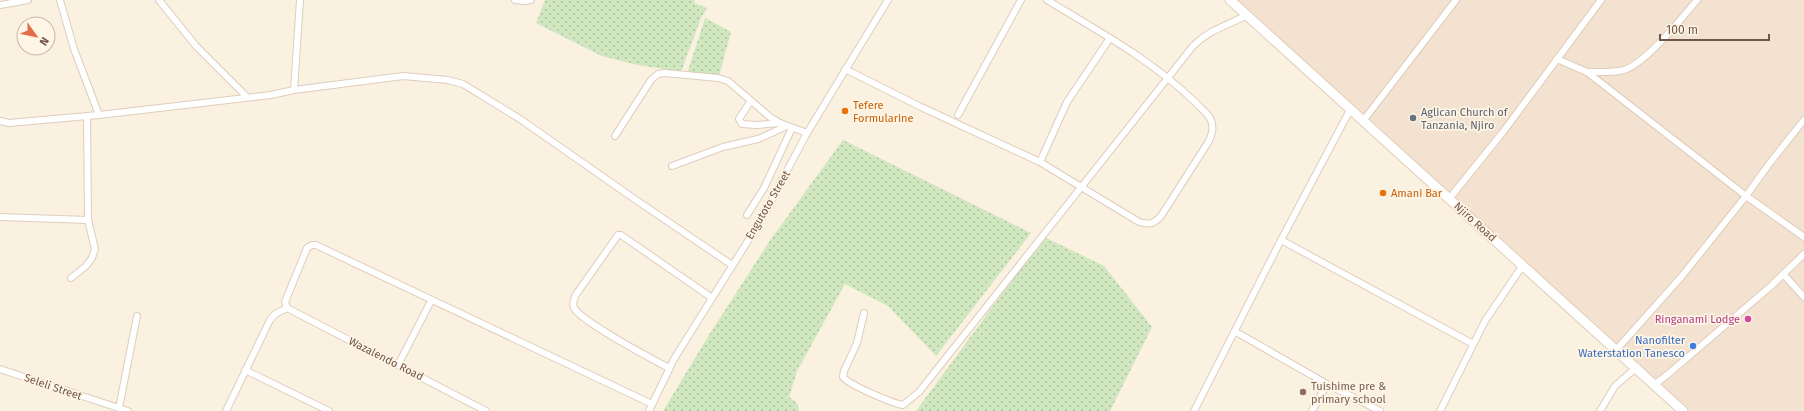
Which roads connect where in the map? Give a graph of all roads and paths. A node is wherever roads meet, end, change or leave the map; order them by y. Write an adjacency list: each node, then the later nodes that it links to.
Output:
1 (28, 0): 14 (street)
2 (60, 0): 27 (street)
3 (159, 0): 22 (street)
4 (300, 0): 21 (street)
5 (515, 0): 6 (street)
6 (531, 0)
7 (888, 0): 18 (street, Engutoto Street)
8 (1021, 0): 25 (street)
9 (1047, 0): 16 (street)
10 (1230, 0): 15 (street, Njiro Road)
11 (1456, 0): 30 (street)
12 (1601, 0): 17 (street)
13 (1697, 0): 19 (street)
14 (0, 5)
15 (1247, 15): 20 (street); 24 (street, Njiro Road)
16 (1110, 38): 20 (street); 35 (street)
17 (1557, 60): 19 (street); 39 (street)
18 (845, 69): 33 (street, Engutoto Street); 35 (street)
19 (1586, 72): 38 (street)
20 (1168, 78): 37 (street); 37 (street)
21 (294, 90): 22 (street); 46 (street)
22 (247, 97): 27 (street)
23 (750, 102): 31 (street); 31 (street); 34 (street)
24 (1350, 110): 30 (street, Njiro Road); 44 (street)
25 (958, 115)
26 (87, 116): 27 (street); 29 (street); 42 (street)
27 (99, 116)
28 (1804, 120): 38 (street)
29 (0, 121)
30 (1363, 121): 39 (street, Njiro Road)
31 (780, 123): 32 (street)
32 (790, 127): 33 (street); 36 (street); 40 (street)
33 (807, 133): 46 (street, Engutoto Street)
34 (615, 136)
35 (1040, 162): 37 (street)
36 (672, 166)
37 (1080, 188): 68 (street)
38 (1746, 196): 43 (street); 58 (street)
39 (1449, 199): 47 (street, Njiro Road)
40 (747, 215)
41 (0, 216): 42 (street)
42 (88, 220): 49 (street)
43 (1804, 237)
44 (1281, 240): 56 (street); 57 (street)
45 (1804, 254): 48 (street)
46 (732, 264): 51 (street, Engutoto Street)
47 (1523, 265): 57 (street); 58 (street, Njiro Road)
48 (1783, 274): 50 (street); 65 (street)
49 (71, 278)
50 (1804, 297)
51 (712, 298): 61 (street, Engutoto Street); 61 (street)
52 (431, 301): 53 (street); 59 (street); 66 (street)
53 (287, 308): 59 (street, Wazalendo Road); 63 (street)
54 (864, 313): 68 (street)
55 (137, 316): 67 (street)
56 (1236, 332): 64 (street); 74 (street)
57 (1473, 344): 77 (street)
58 (1617, 349): 60 (street, Njiro Road)
59 (398, 365): 72 (street, Wazalendo Road)
60 (1637, 367): 65 (street, Njiro Road); 78 (street)
61 (669, 368): 66 (street, Engutoto Street)
62 (0, 369): 67 (street, Seleli Street)
63 (245, 370): 70 (street); 71 (street)
64 (1327, 384): 75 (street); 76 (street)
65 (1655, 384): 79 (street, Njiro Road)
66 (652, 404): 73 (street, Engutoto Street)
67 (120, 408): 69 (street, Seleli Street)
68 (903, 408)
69 (128, 411)
70 (226, 411)
71 (329, 411)
72 (486, 411)
73 (649, 411)
74 (1194, 411)
75 (1312, 411)
76 (1380, 411)
77 (1440, 411)
78 (1600, 411)
79 (1684, 411)

